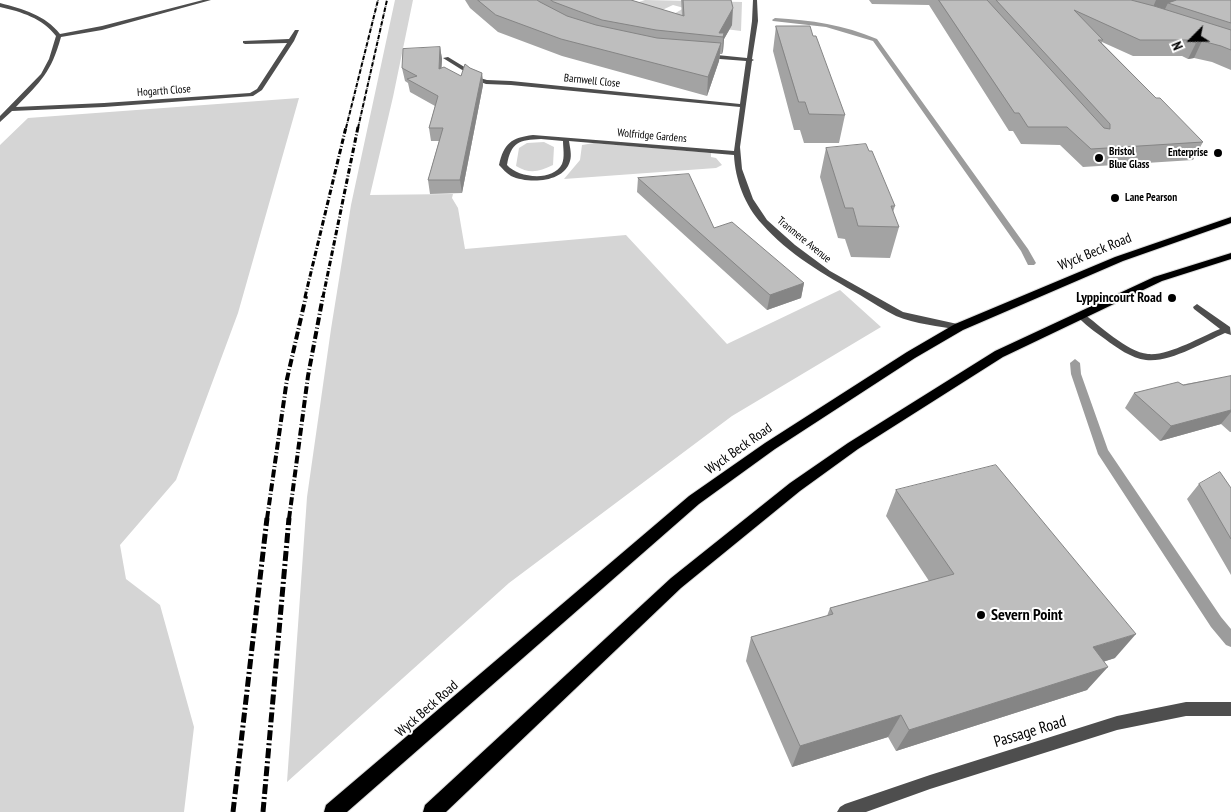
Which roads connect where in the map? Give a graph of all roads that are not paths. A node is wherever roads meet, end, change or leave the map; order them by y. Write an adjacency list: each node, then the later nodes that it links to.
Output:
1 (209, 0): 5 (street)
2 (755, 0): 10 (street, Tranmere Avenue)
3 (0, 5): 5 (street)
4 (297, 31): 6 (street, Hogarth Close)
5 (58, 36): 12 (street)
6 (291, 40): 7 (street); 12 (street, Hogarth Close)
7 (245, 42)
8 (696, 55): 10 (street)
9 (446, 58): 11 (street, Barnwell Close)
10 (751, 60): 11 (street, Tranmere Avenue)
11 (744, 106): 15 (street, Tranmere Avenue)
12 (10, 109): 13 (street)
13 (0, 120)
14 (566, 139): 14 (street, Wolfridge Gardens); 15 (street, Wolfridge Gardens)
15 (738, 153): 20 (street, Tranmere Avenue)
16 (1231, 220): 20 (main road, Wyck Beck Road)
17 (1231, 256): 19 (main road)
18 (1197, 307): 21 (street)
19 (1080, 315): 21 (street); 24 (main road)
20 (959, 327): 23 (main road, Wyck Beck Road)
21 (1229, 331)
22 (1231, 709): 25 (street, Passage Road)
23 (333, 812)
24 (432, 812)
25 (845, 812)

